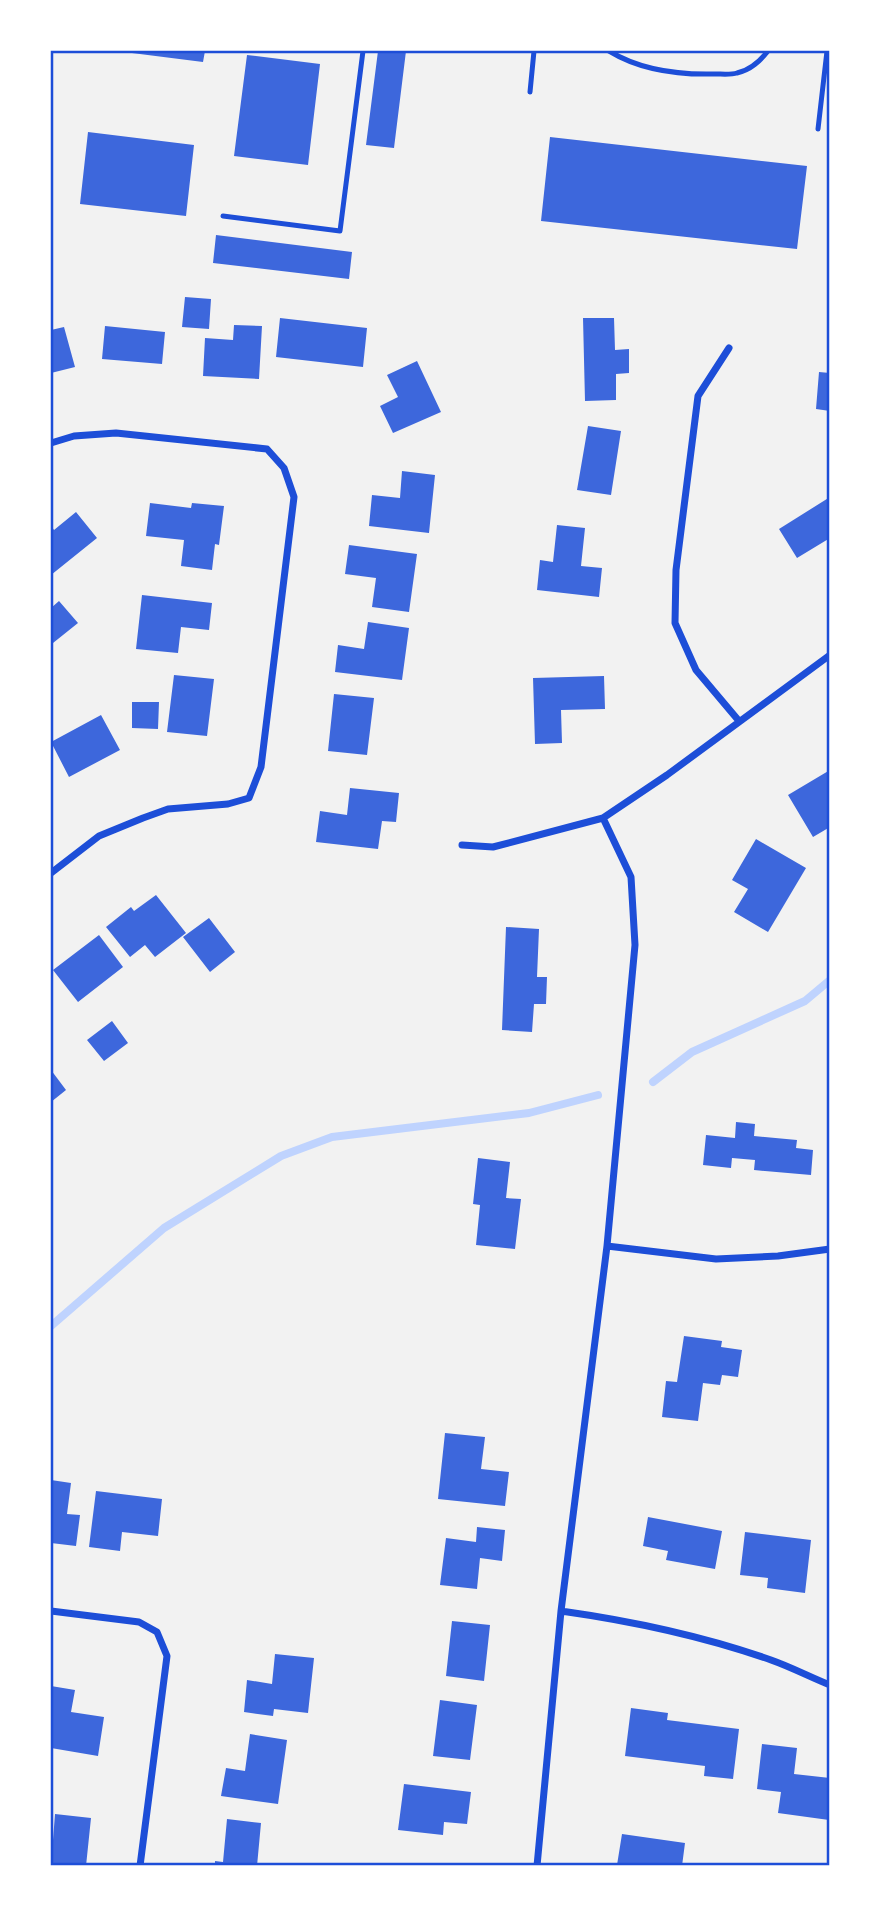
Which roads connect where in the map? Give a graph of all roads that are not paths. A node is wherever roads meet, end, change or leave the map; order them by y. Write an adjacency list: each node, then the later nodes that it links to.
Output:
1 (363, 51): 8 (lane)
2 (534, 51): 6 (lane)
3 (609, 51): 4 (lane)
4 (768, 51)
5 (827, 51): 7 (lane)
6 (530, 92)
7 (818, 130)
8 (223, 216)
9 (729, 348): 12 (street)
10 (51, 443): 15 (street)
11 (830, 655): 12 (street)
12 (739, 721): 13 (street)
13 (603, 818): 14 (street); 16 (street)
14 (463, 845)
15 (51, 873)
16 (607, 1246): 17 (street); 19 (street)
17 (830, 1249)
18 (51, 1611): 21 (street)
19 (561, 1611): 20 (street); 22 (street)
20 (830, 1685)
21 (140, 1866)
22 (537, 1866)

